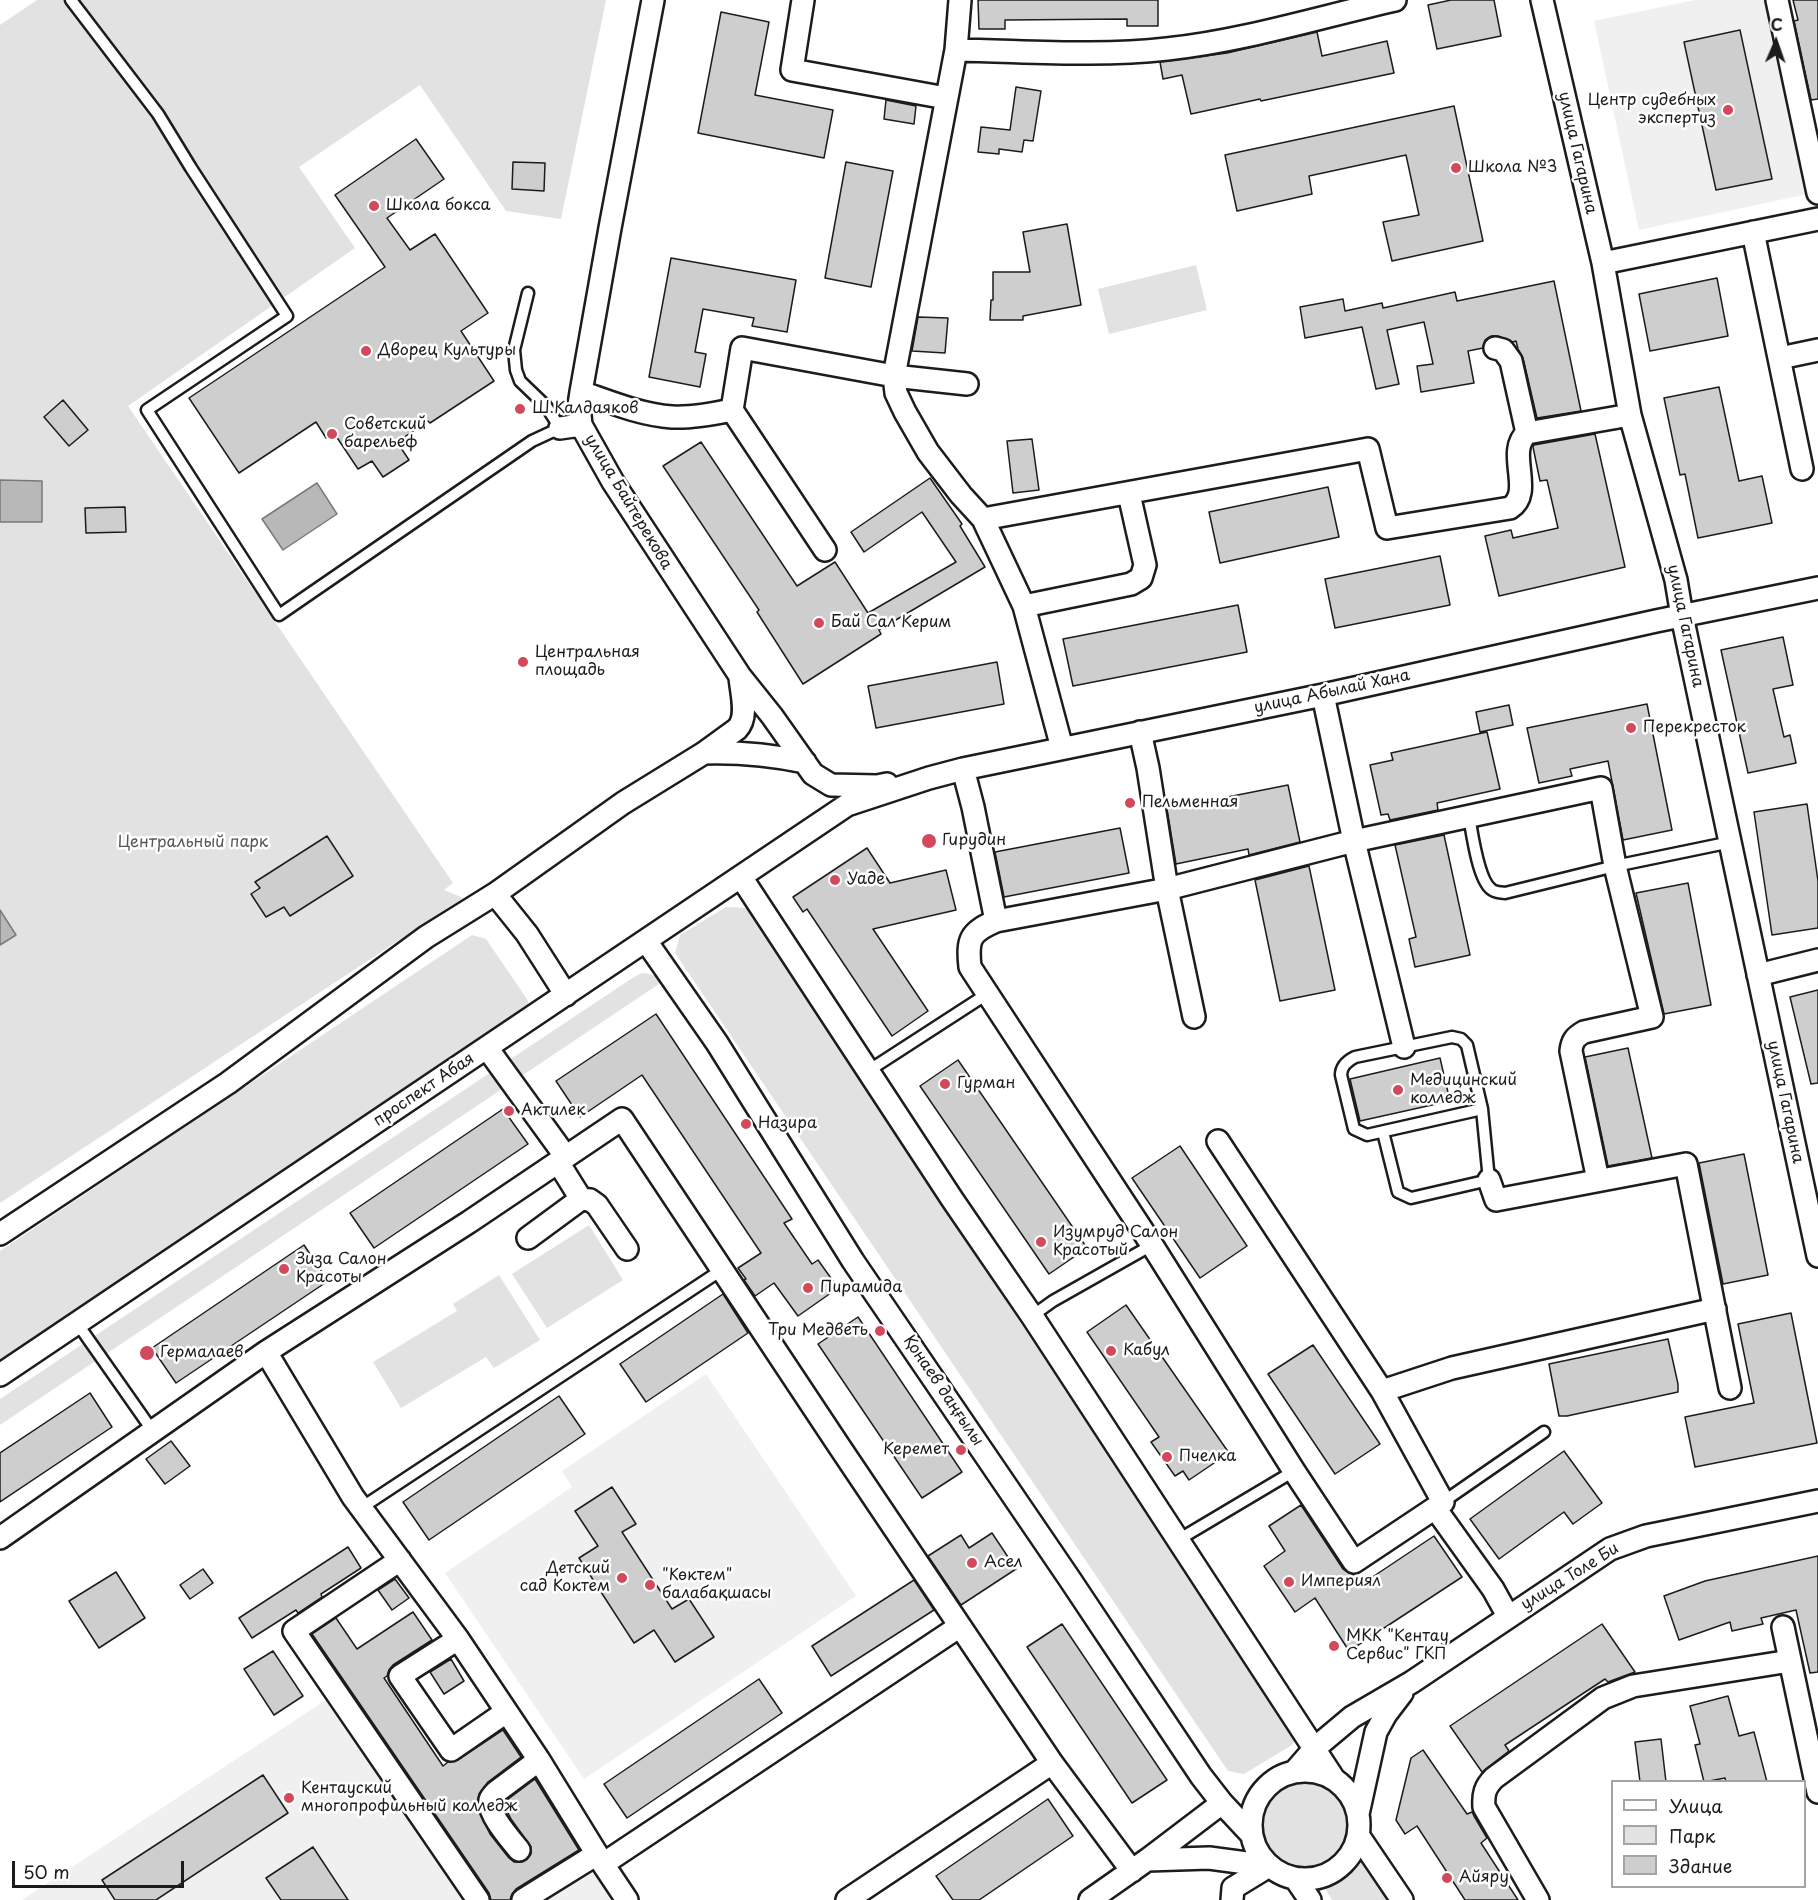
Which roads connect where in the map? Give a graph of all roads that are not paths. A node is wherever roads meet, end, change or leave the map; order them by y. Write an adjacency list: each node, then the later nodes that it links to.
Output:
1 (71, 0): 25 (lane)
2 (653, 0): 21 (street, улица Байтерекова)
3 (960, 0): 9 (street)
4 (1395, 0): 8 (street)
5 (1542, 0): 14 (street, улица Гагарина)
6 (1777, 0): 11 (street)
7 (797, 1): 10 (street)
8 (1322, 8): 9 (street)
9 (956, 50): 10 (street)
10 (946, 98): 19 (street)
11 (1818, 193)
12 (1818, 219): 13 (street)
13 (1753, 232): 14 (street); 18 (street)
14 (1603, 263): 23 (street, улица Гагарина)
15 (528, 293): 25 (lane)
16 (1495, 348): 26 (street)
17 (1818, 350): 18 (street)
18 (1780, 358): 27 (street)
19 (894, 375): 20 (street); 22 (street); 29 (street)
20 (967, 384)
21 (581, 392): 22 (street); 24 (street, улица Байтерекова)
22 (732, 410): 30 (street)
23 (1630, 416): 26 (street); 33 (street, улица Гагарина)
24 (581, 425): 25 (street); 34 (street, улица Байтерекова)
25 (560, 428)
26 (1527, 433): 28 (street)
27 (1802, 469)
28 (1129, 494): 29 (street); 32 (street)
29 (983, 519): 32 (street)
30 (825, 550)
31 (1818, 588): 33 (street, улица Абылай Хана)
32 (1024, 606): 37 (street)
33 (1682, 616): 35 (street, улица Абылай Хана); 45 (street, улица Гагарина)
34 (740, 676): 38 (street); 39 (street, улица Байтерекова)
35 (1323, 695): 36 (street, улица Абылай Хана); 44 (street)
36 (1140, 732): 37 (street, улица Абылай Хана); 48 (street)
37 (1062, 748): 40 (street, улица Абылай Хана)
38 (704, 753): 39 (street); 49 (street)
39 (805, 762): 41 (street, улица Байтерекова)
40 (963, 769): 41 (street, улица Абылай Хана); 50 (street)
41 (929, 778): 42 (street, улица Абылай Хана)
42 (848, 805): 47 (street, проспект Абая)
43 (1468, 816): 44 (street); 46 (lane); 46 (street)
44 (1354, 841): 48 (street); 57 (street)
45 (1731, 842): 46 (lane); 53 (street, улица Гагарина)
46 (1615, 866): 65 (street)
47 (741, 878): 51 (street, проспект Абая); 59 (street)
48 (1167, 889): 50 (street); 56 (street)
49 (495, 894): 55 (street); 67 (street)
50 (996, 921): 54 (street)
51 (646, 941): 55 (street, проспект Абая); 103 (street, Қонаев даңғылы)
52 (1818, 960): 53 (street)
53 (1758, 975): 71 (street, улица Гагарина)
54 (987, 994): 59 (lane); 69 (street)
55 (566, 995): 58 (street, проспект Абая)
56 (1194, 1017)
57 (1404, 1047): 60 (lane); 61 (lane)
58 (487, 1048): 63 (street); 75 (street, проспект Абая)
59 (868, 1071): 74 (street)
60 (1482, 1109): 61 (lane); 64 (lane)
61 (1383, 1132): 64 (lane)
62 (1218, 1141): 79 (street)
63 (562, 1160): 66 (street); 72 (street); 76 (street)
64 (1490, 1180): 65 (street)
65 (1598, 1180): 73 (street)
66 (581, 1199): 68 (street); 70 (street)
67 (0, 1234)
68 (528, 1238)
69 (1152, 1245): 74 (lane); 82 (street)
70 (627, 1249)
71 (1818, 1256)
72 (723, 1269): 85 (lane); 90 (street)
73 (1715, 1309): 78 (street); 79 (street)
74 (1032, 1316): 87 (street)
75 (77, 1323): 77 (street, проспект Абая); 80 (lane)
76 (266, 1352): 80 (street); 85 (street)
77 (0, 1375)
78 (1730, 1388)
79 (1382, 1391): 84 (street)
80 (152, 1430): 86 (street)
81 (1544, 1432): 84 (lane)
82 (1294, 1471): 84 (street); 87 (lane)
83 (1818, 1501): 89 (street, улица Толе Би)
84 (1439, 1505): 89 (street)
85 (361, 1508): 88 (street)
86 (0, 1538)
87 (1178, 1540): 97 (street)
88 (400, 1560): 92 (street); 111 (street)
89 (1508, 1616): 94 (street, улица Толе Би)
90 (960, 1626): 99 (street); 107 (street)
91 (1783, 1627): 93 (street)
92 (458, 1639): 95 (street); 95 (street)
93 (1790, 1660): 96 (street); 119 (street)
94 (1412, 1682): 97 (street, улица Толе Би); 104 (street, улица Толе Би)
95 (506, 1712): 98 (street)
96 (1809, 1712): 102 (street)
97 (1315, 1748): 100 (street, улица Толе Би); 101 (street)
98 (539, 1760): 106 (street); 107 (street)
99 (1052, 1763): 108 (street); 114 (street)
100 (1295, 1772): 101 (street); 105 (street)
101 (1334, 1779): 104 (street)
102 (1818, 1792)
103 (1222, 1803): 105 (street, Қонаев даңғылы); 108 (street)
104 (1358, 1825): 110 (street); 118 (street)
105 (1251, 1834): 109 (street, Қонаев даңғылы)
106 (519, 1850)
107 (600, 1859): 112 (street); 113 (street)
108 (1139, 1865): 109 (street); 115 (street)
109 (1269, 1866): 110 (street); 116 (street)
110 (1295, 1878): 117 (street)
111 (478, 1900)
112 (523, 1900)
113 (627, 1900)
114 (847, 1900)
115 (1090, 1900)
116 (1232, 1900)
117 (1310, 1900)
118 (1402, 1900)
119 (1538, 1900)

